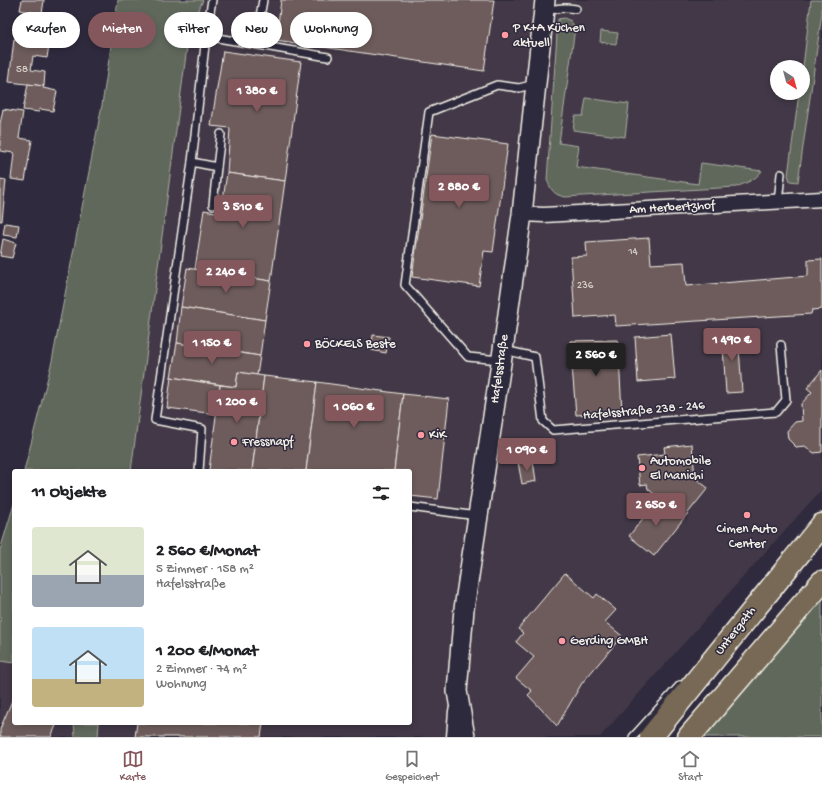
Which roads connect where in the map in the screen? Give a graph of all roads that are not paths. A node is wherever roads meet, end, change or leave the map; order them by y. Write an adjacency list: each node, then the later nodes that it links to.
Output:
1 (212, 0): 5 (lane)
2 (263, 0): 6 (lane)
3 (544, 6): 4 (lane); 10 (main road, Hafelsstraße)
4 (576, 9)
5 (210, 12)
6 (261, 12)
7 (205, 48): 12 (lane)
8 (277, 48): 9 (lane)
9 (328, 57)
10 (536, 84): 18 (main road, Hafelsstraße); 20 (lane)
11 (221, 134): 13 (lane)
12 (192, 162): 13 (lane); 21 (lane)
13 (217, 167): 17 (lane)
14 (781, 174): 16 (lane)
15 (822, 199): 16 (street, Am Herbertzhof)
16 (778, 202): 18 (street, Am Herbertzhof)
17 (214, 206)
18 (522, 214): 20 (main road, Hafelsstraße)
19 (781, 345): 20 (lane, Hafelsstraße 238 - 246)
20 (503, 355): 23 (main road, Hafelsstraße)
21 (199, 469)
22 (412, 507): 23 (lane)
23 (477, 516): 28 (main road, Hafelsstraße)
24 (820, 523): 25 (lane); 32 (main road, Untergath)
25 (788, 555)
26 (822, 582): 33 (main road)
27 (686, 677): 31 (lane)
28 (457, 691): 29 (street); 30 (main road, Hafelsstraße)
29 (454, 737)
30 (465, 737)
31 (633, 737)
32 (651, 737)
33 (689, 737)

